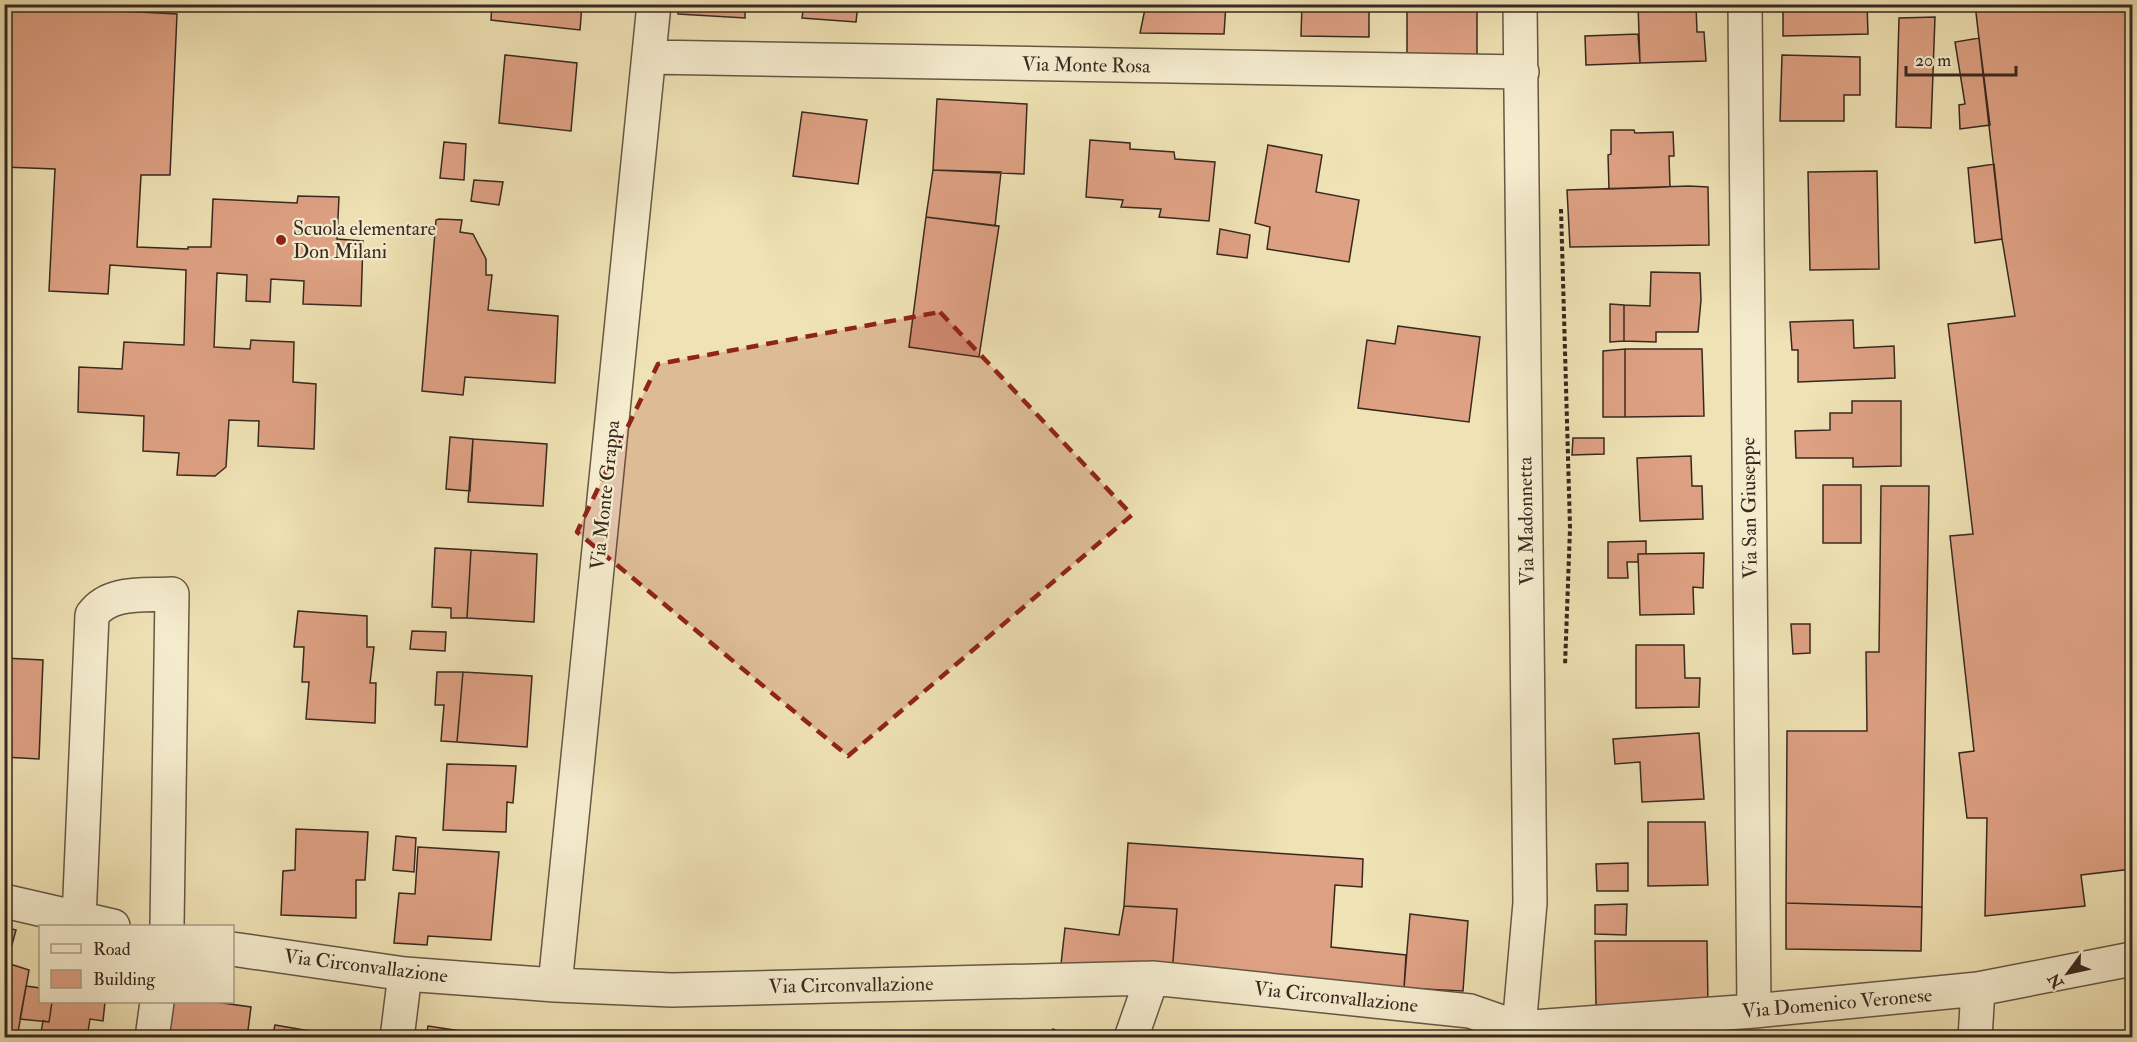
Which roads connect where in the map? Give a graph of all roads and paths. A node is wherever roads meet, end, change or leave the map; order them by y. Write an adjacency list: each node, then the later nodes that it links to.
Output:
1 (654, 4): 4 (street, Via Monte Grappa)
2 (1520, 4): 5 (street, Via Madonnetta)
3 (1745, 4): 18 (street, Via San Giuseppe)
4 (650, 57): 5 (street, Via Monte Rosa); 14 (street, Via Monte Grappa)
5 (1522, 72): 19 (street, Via Madonnetta)
6 (4, 901): 7 (street)
7 (79, 919): 8 (street); 9 (street)
8 (104, 925)
9 (167, 925)
10 (234, 949): 12 (street, Via Circonvallazione)
11 (2133, 959): 15 (street, Via Domenico Veronese)
12 (405, 974): 14 (street, Via Circonvallazione); 21 (street)
13 (1152, 978): 14 (street, Via Circonvallazione); 17 (street, Via Circonvallazione); 22 (street)
14 (555, 985)
15 (1978, 989): 18 (street, Via Domenico Veronese); 23 (street)
16 (157, 1003): 20 (street)
17 (1470, 1011): 19 (street, Via Domenico Veronese)
18 (1754, 1011): 19 (street, Via Domenico Veronese)
19 (1517, 1033)
20 (152, 1038)
21 (397, 1038)
22 (1131, 1038)
23 (1975, 1038)

